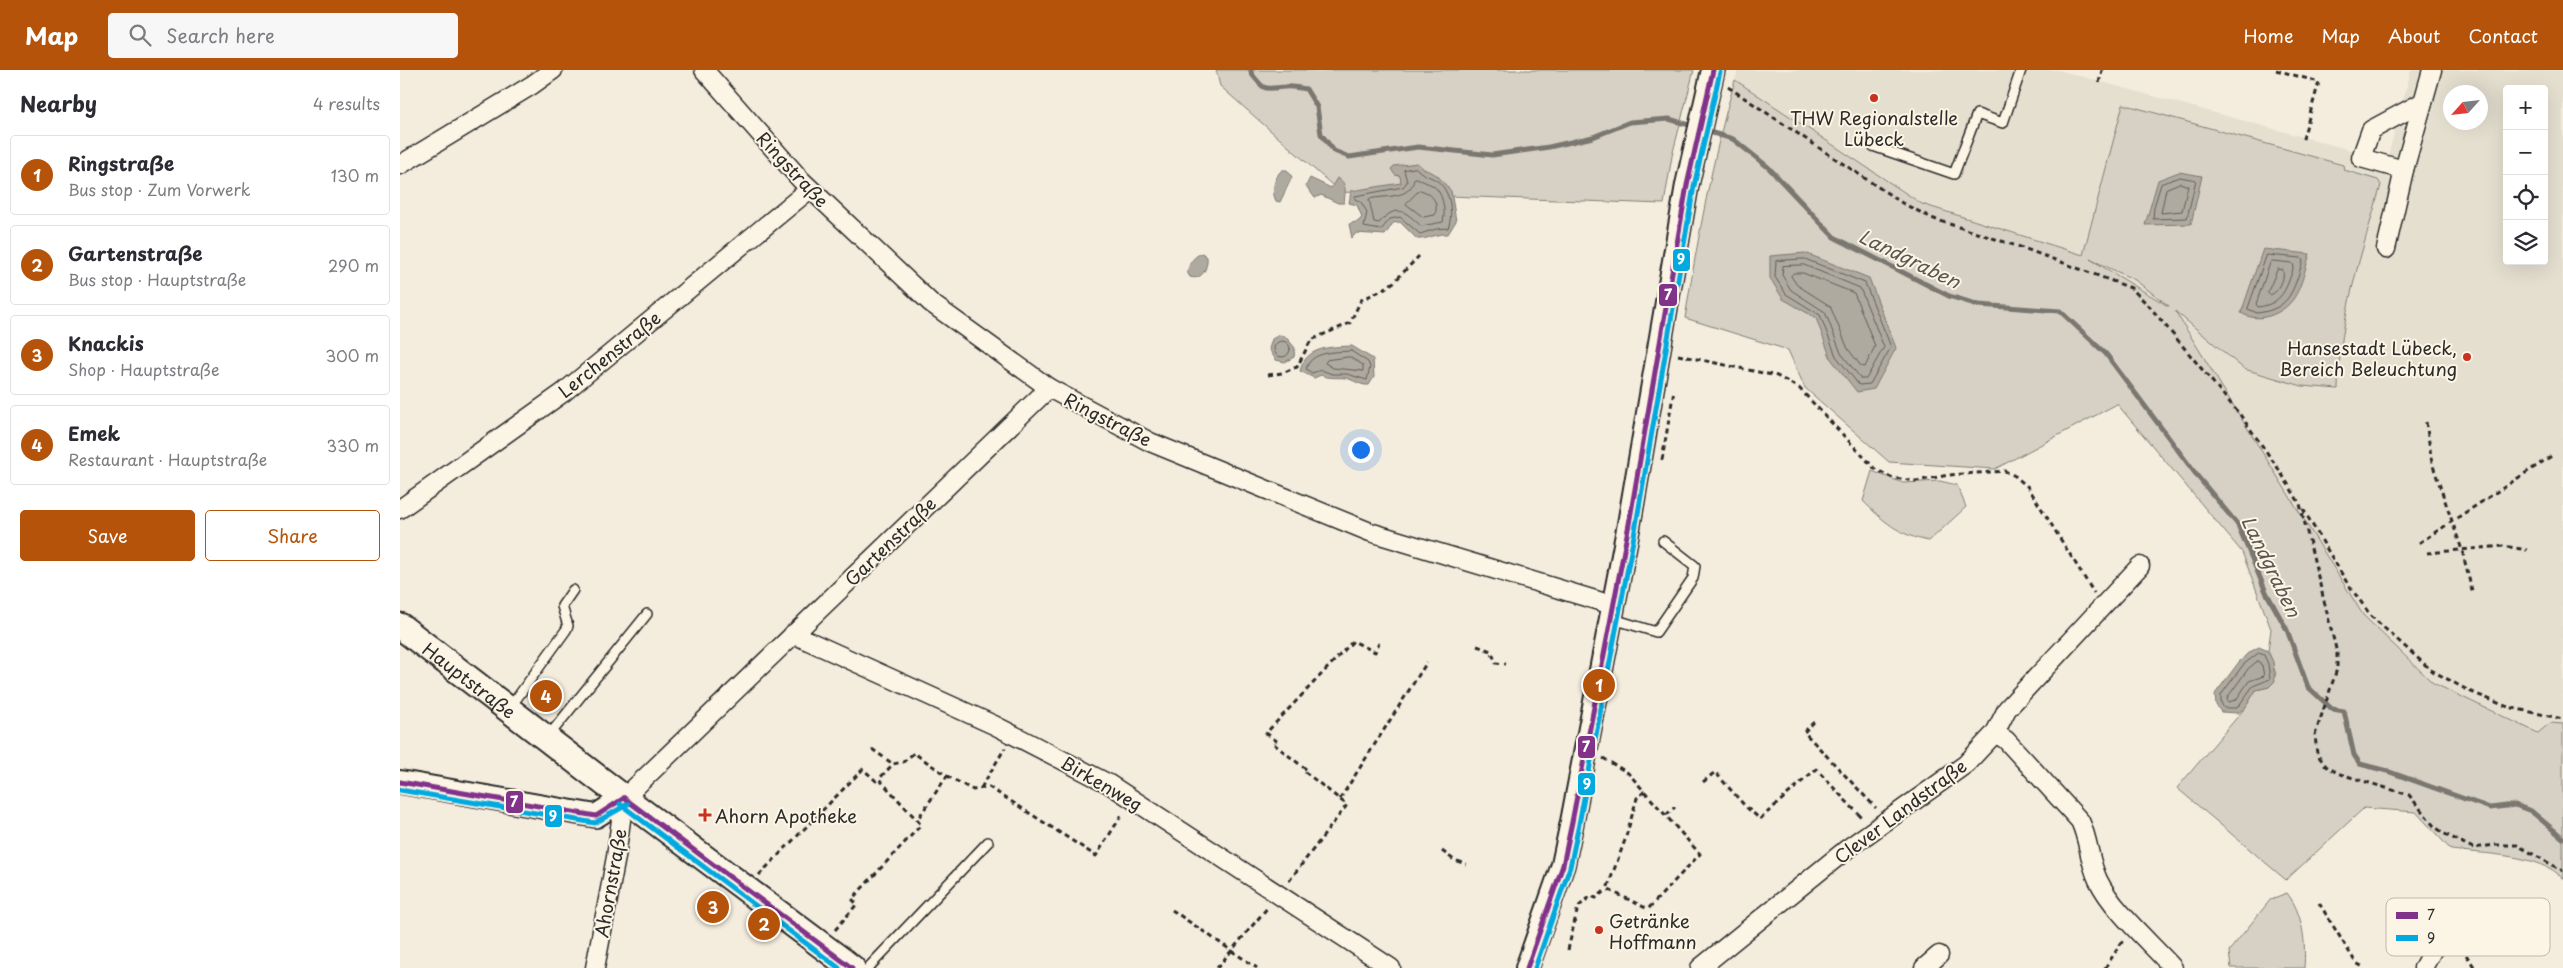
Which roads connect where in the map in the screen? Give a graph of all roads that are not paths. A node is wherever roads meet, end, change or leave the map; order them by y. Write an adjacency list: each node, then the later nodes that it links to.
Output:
1 (553, 70): 8 (street)
2 (704, 70): 10 (street, Ringstraße)
3 (2021, 70): 7 (lane)
4 (2432, 70): 6 (street)
5 (1710, 82): 17 (street)
6 (2424, 102): 9 (street); 9 (street)
7 (1873, 146)
8 (400, 165)
9 (2404, 170): 11 (street)
10 (810, 189): 12 (street, Ringstraße); 13 (street, Lerchenstraße)
11 (2386, 249)
12 (1049, 388): 17 (street, Ringstraße); 20 (street, Gartenstraße)
13 (400, 509)
14 (1663, 542): 17 (lane)
15 (2140, 566): 22 (street, Clever Landstraße)
16 (573, 590): 21 (lane)
17 (1611, 612): 33 (street)
18 (647, 614): 23 (lane)
19 (400, 626): 21 (main road, Hauptstraße)
20 (793, 634): 25 (street, Gartenstraße); 32 (street, Birkenweg)
21 (509, 710): 23 (main road, Hauptstraße)
22 (1995, 733): 34 (street, Clever Landstraße); 36 (street)
23 (547, 738): 25 (main road, Hauptstraße)
24 (400, 782): 25 (street)
25 (624, 798): 29 (street, Ahornstraße); 30 (main road, Hauptstraße)
26 (988, 842): 31 (lane)
27 (1939, 955): 35 (street)
28 (2431, 956): 37 (street)
29 (595, 968)
30 (852, 968)
31 (868, 968)
32 (1391, 968)
33 (1527, 968)
34 (1700, 968)
35 (1924, 968)
36 (2173, 968)
37 (2423, 968)

